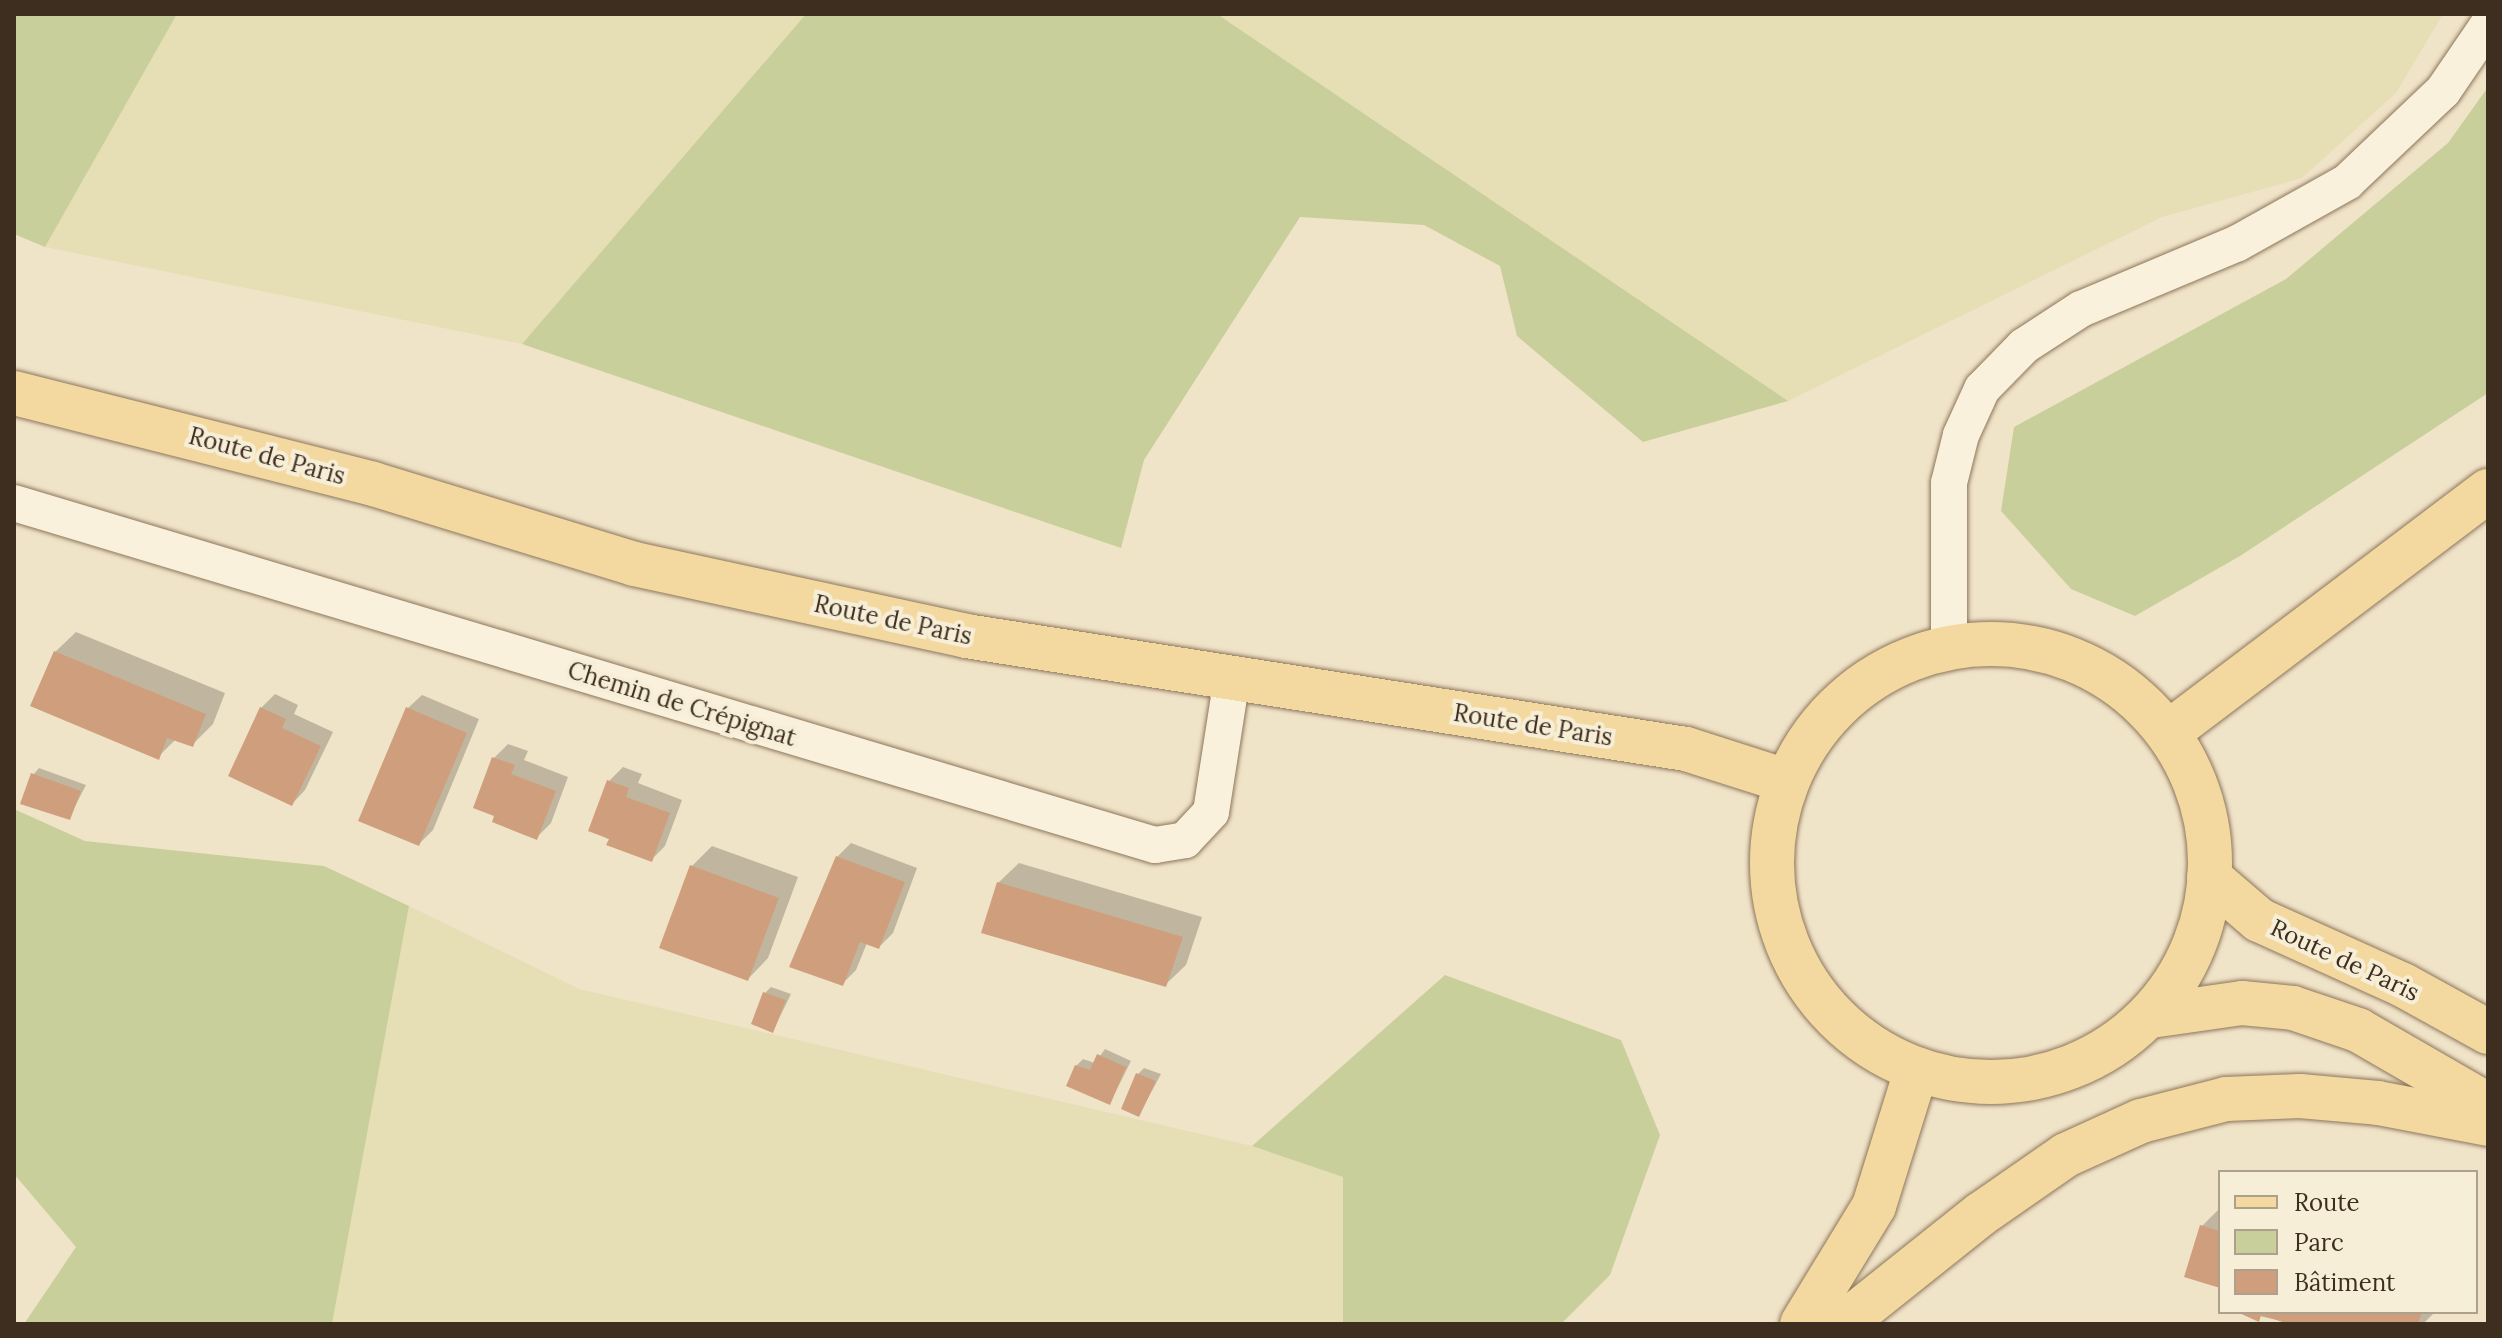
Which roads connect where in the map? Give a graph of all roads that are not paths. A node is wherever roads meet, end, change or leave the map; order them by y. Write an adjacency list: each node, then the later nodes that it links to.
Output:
1 (2488, 25): 5 (street)
2 (14, 393): 6 (main road, Route de Paris)
3 (2488, 491): 7 (main road)
4 (14, 503): 6 (street, Chemin de Crépignat)
5 (1949, 647): 7 (main road); 8 (main road)
6 (1232, 678): 8 (main road, Route de Paris)
7 (2169, 732): 9 (main road)
8 (1786, 781): 12 (main road)
9 (2209, 877): 10 (main road); 11 (main road, Route de Paris)
10 (2151, 1016): 12 (main road); 13 (main road)
11 (2488, 1032)
12 (1916, 1071): 15 (main road)
13 (2488, 1105)
14 (2488, 1124): 16 (main road)
15 (1802, 1324)
16 (1843, 1324)

